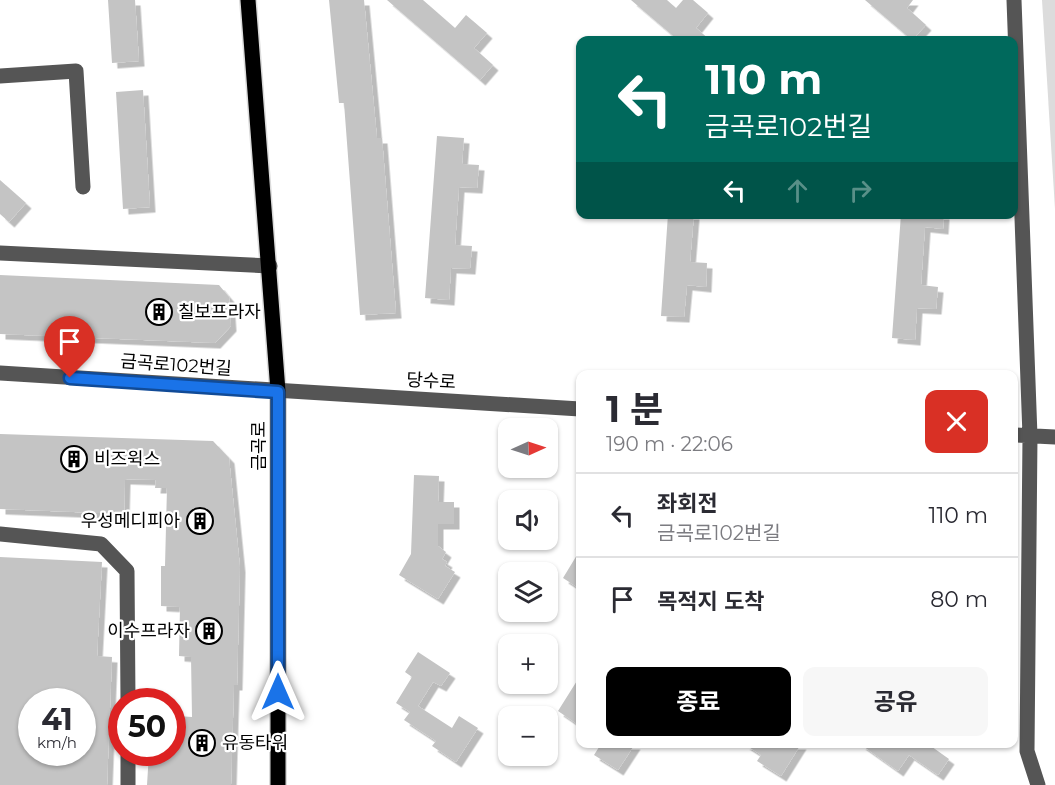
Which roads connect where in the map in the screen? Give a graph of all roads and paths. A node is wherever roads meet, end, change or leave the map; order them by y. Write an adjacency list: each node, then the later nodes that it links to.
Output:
1 (248, 0): 8 (main road, 금곡로)
2 (1014, 0): 3 (street)
3 (1015, 36)
4 (0, 76): 6 (street)
5 (1018, 109): 13 (street)
6 (83, 187)
7 (0, 254): 8 (street)
8 (270, 266): 10 (main road, 금곡로)
9 (0, 373): 10 (street, 금곡로102번길)
10 (278, 392): 11 (street, 당수로); 19 (main road, 금곡로)
11 (576, 409)
12 (1018, 435): 13 (street)
13 (1030, 436): 14 (street); 20 (street)
14 (1055, 437)
15 (0, 534): 16 (street)
16 (128, 688)
17 (128, 766): 18 (street)
18 (128, 785)
19 (278, 785)
20 (1038, 785)

